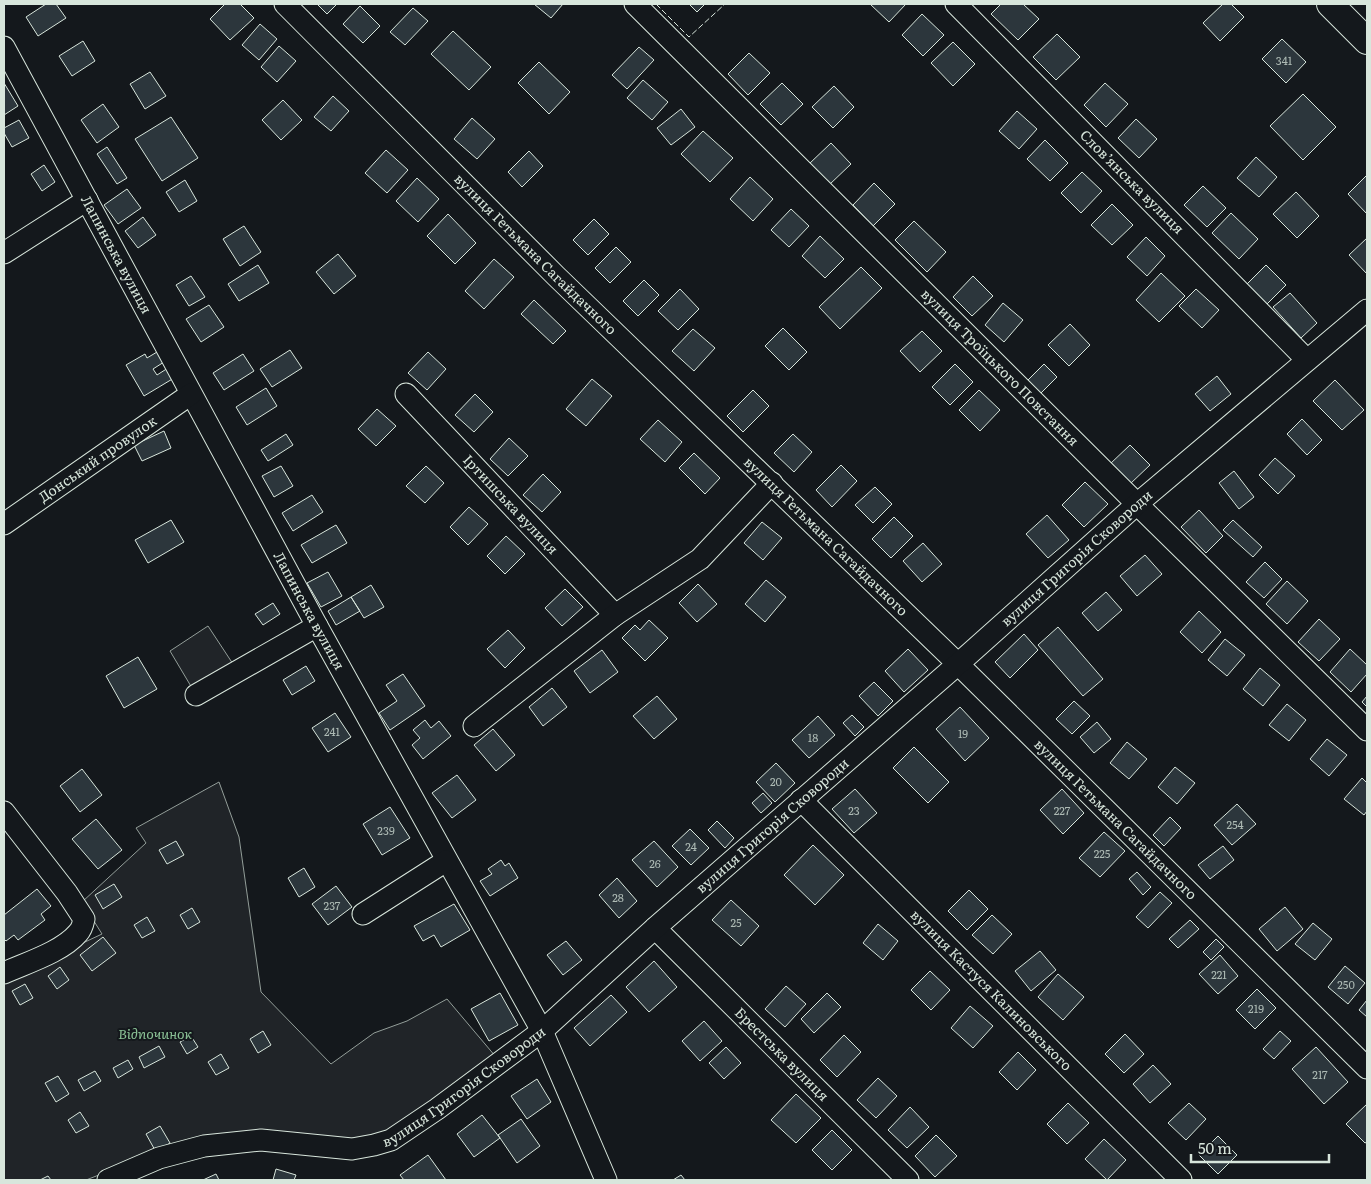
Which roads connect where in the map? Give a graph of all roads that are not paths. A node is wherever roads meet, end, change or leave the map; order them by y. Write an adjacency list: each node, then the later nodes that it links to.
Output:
1 (285, 4): 13 (street, вулиця Гетьмана Сагайдачного)
2 (635, 4): 14 (street, вулиця Троїцького Повстання)
3 (956, 4): 10 (street, Словʼянська вулиця)
4 (1330, 4): 5 (main road)
5 (1367, 42)
6 (4, 47): 7 (street, Лапинська вулиця)
7 (87, 200): 8 (street); 11 (street, Лапинська вулиця)
8 (4, 253)
9 (1367, 310): 10 (street, вулиця Григорія Сковороди)
10 (1307, 360): 14 (street, вулиця Григорія Сковороди)
11 (191, 394): 15 (street, Донський провулок); 17 (street, Лапинська вулиця)
12 (406, 394): 16 (street, Іртишська вулиця)
13 (772, 483): 16 (street); 18 (street, вулиця Гетьмана Сагайдачного)
14 (1137, 504): 18 (street, вулиця Григорія Сковороди); 21 (street, вулиця Троїцького Повстання)
15 (4, 524)
16 (615, 615): 20 (street)
17 (317, 626): 19 (street); 24 (street, Лапинська вулиця)
18 (958, 664): 22 (street, вулиця Григорія Сковороди); 29 (street, вулиця Гетьмана Сагайдачного)
19 (196, 695)
20 (474, 726)
21 (1367, 730)
22 (801, 800): 26 (street, вулиця Григорія Сковороди); 33 (street, вулиця Кастуся Калиновського)
23 (4, 812): 27 (street)
24 (446, 861): 25 (street); 28 (street, Лапинська вулиця)
25 (363, 914)
26 (655, 928): 28 (street, вулиця Григорія Сковороди); 32 (street, Брестська вулиця)
27 (4, 973)
28 (542, 1032): 30 (street, вулиця Григорія Сковороди); 31 (street, Лапинська вулиця)
29 (1367, 1068)
30 (108, 1180)
31 (606, 1180)
32 (908, 1180)
33 (1181, 1180)

